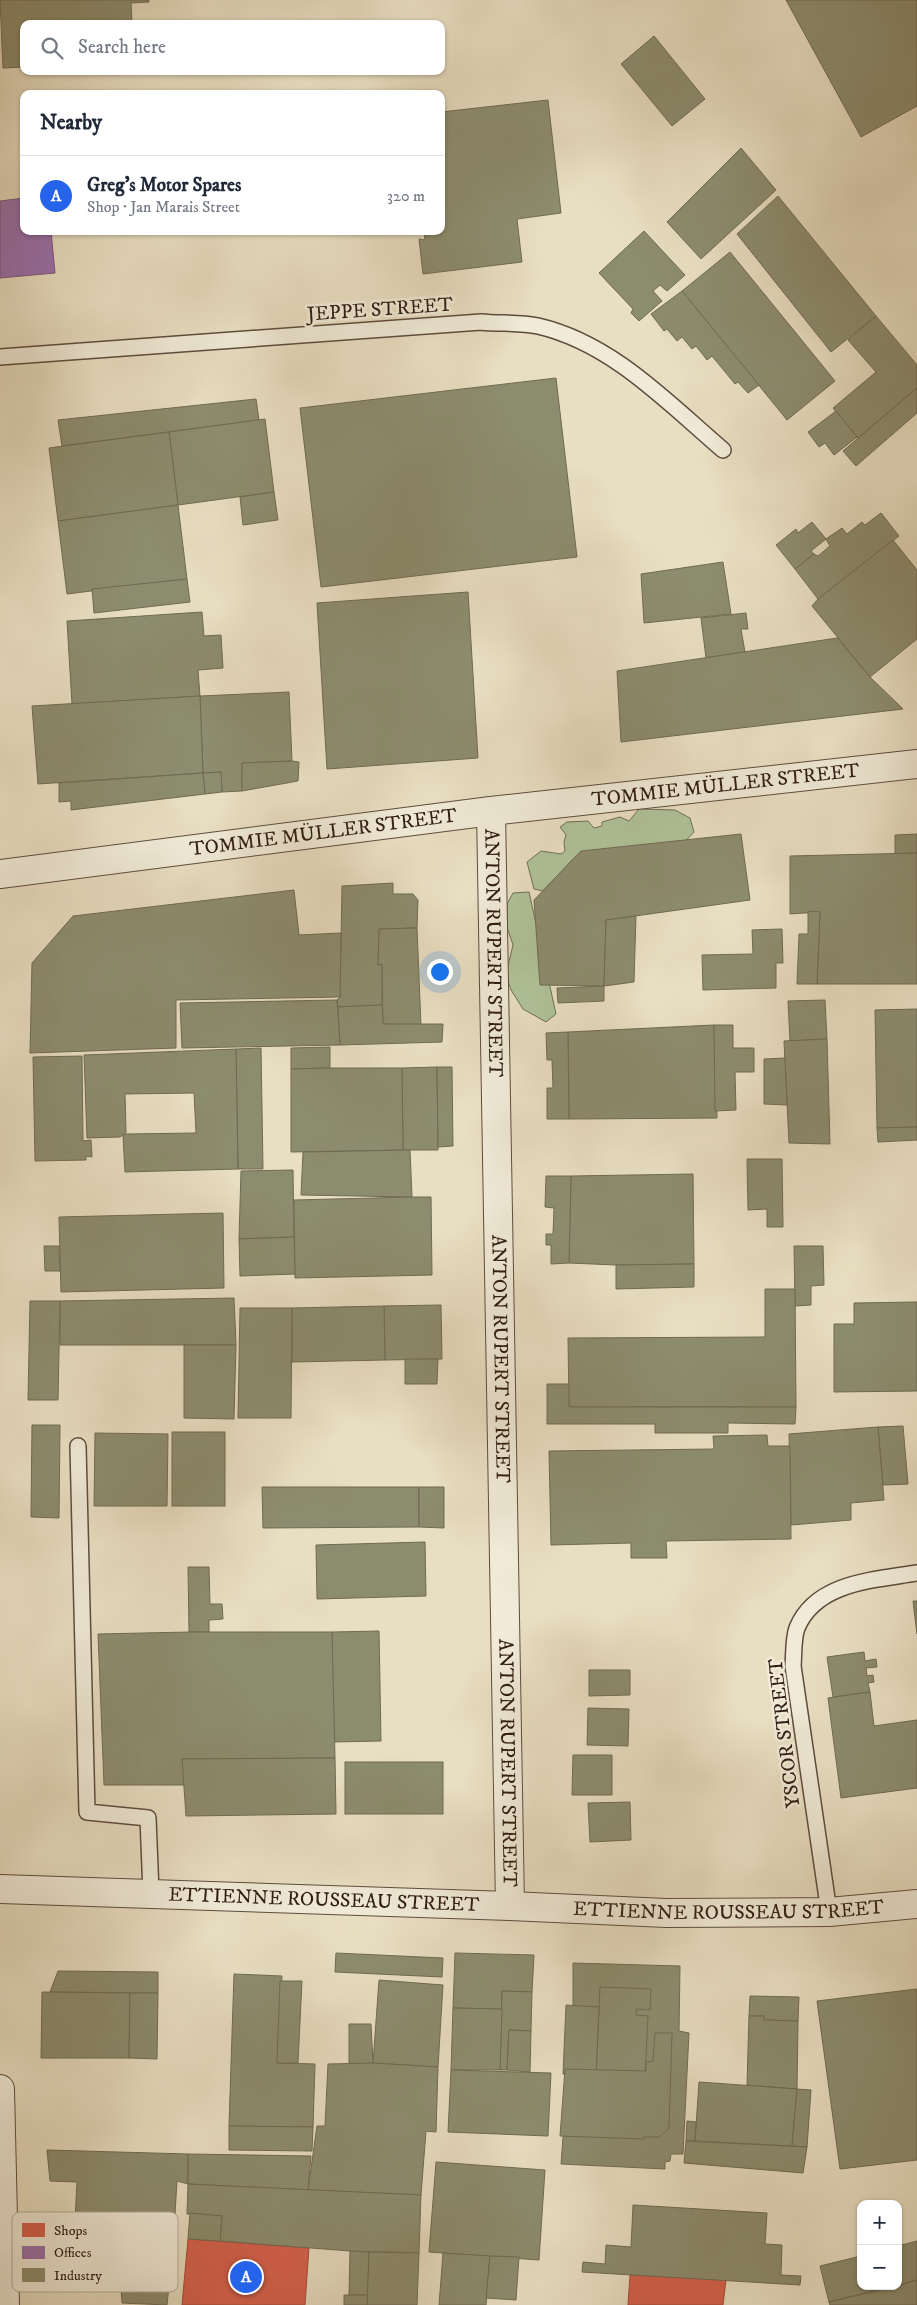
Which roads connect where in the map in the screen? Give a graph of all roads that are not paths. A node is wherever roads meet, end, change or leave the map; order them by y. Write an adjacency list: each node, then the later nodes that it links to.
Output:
1 (0, 357): 2 (lane, JEPPE STREET)
2 (723, 450)
3 (917, 764): 4 (street, TOMMIE MÜLLER STREET)
4 (491, 811): 5 (street, TOMMIE MÜLLER STREET); 11 (street, ANTON RUPERT STREET)
5 (0, 874)
6 (78, 1446): 9 (lane)
7 (917, 1573): 12 (lane, YSCOR STREET)
8 (0, 1889): 9 (street, ETTIENNE ROUSSEAU STREET)
9 (151, 1894): 11 (street, ETTIENNE ROUSSEAU STREET)
10 (917, 1904): 12 (street, ETTIENNE ROUSSEAU STREET)
11 (510, 1906): 12 (street, ETTIENNE ROUSSEAU STREET)
12 (828, 1912)
13 (0, 2088): 14 (street)
14 (8, 2301)

